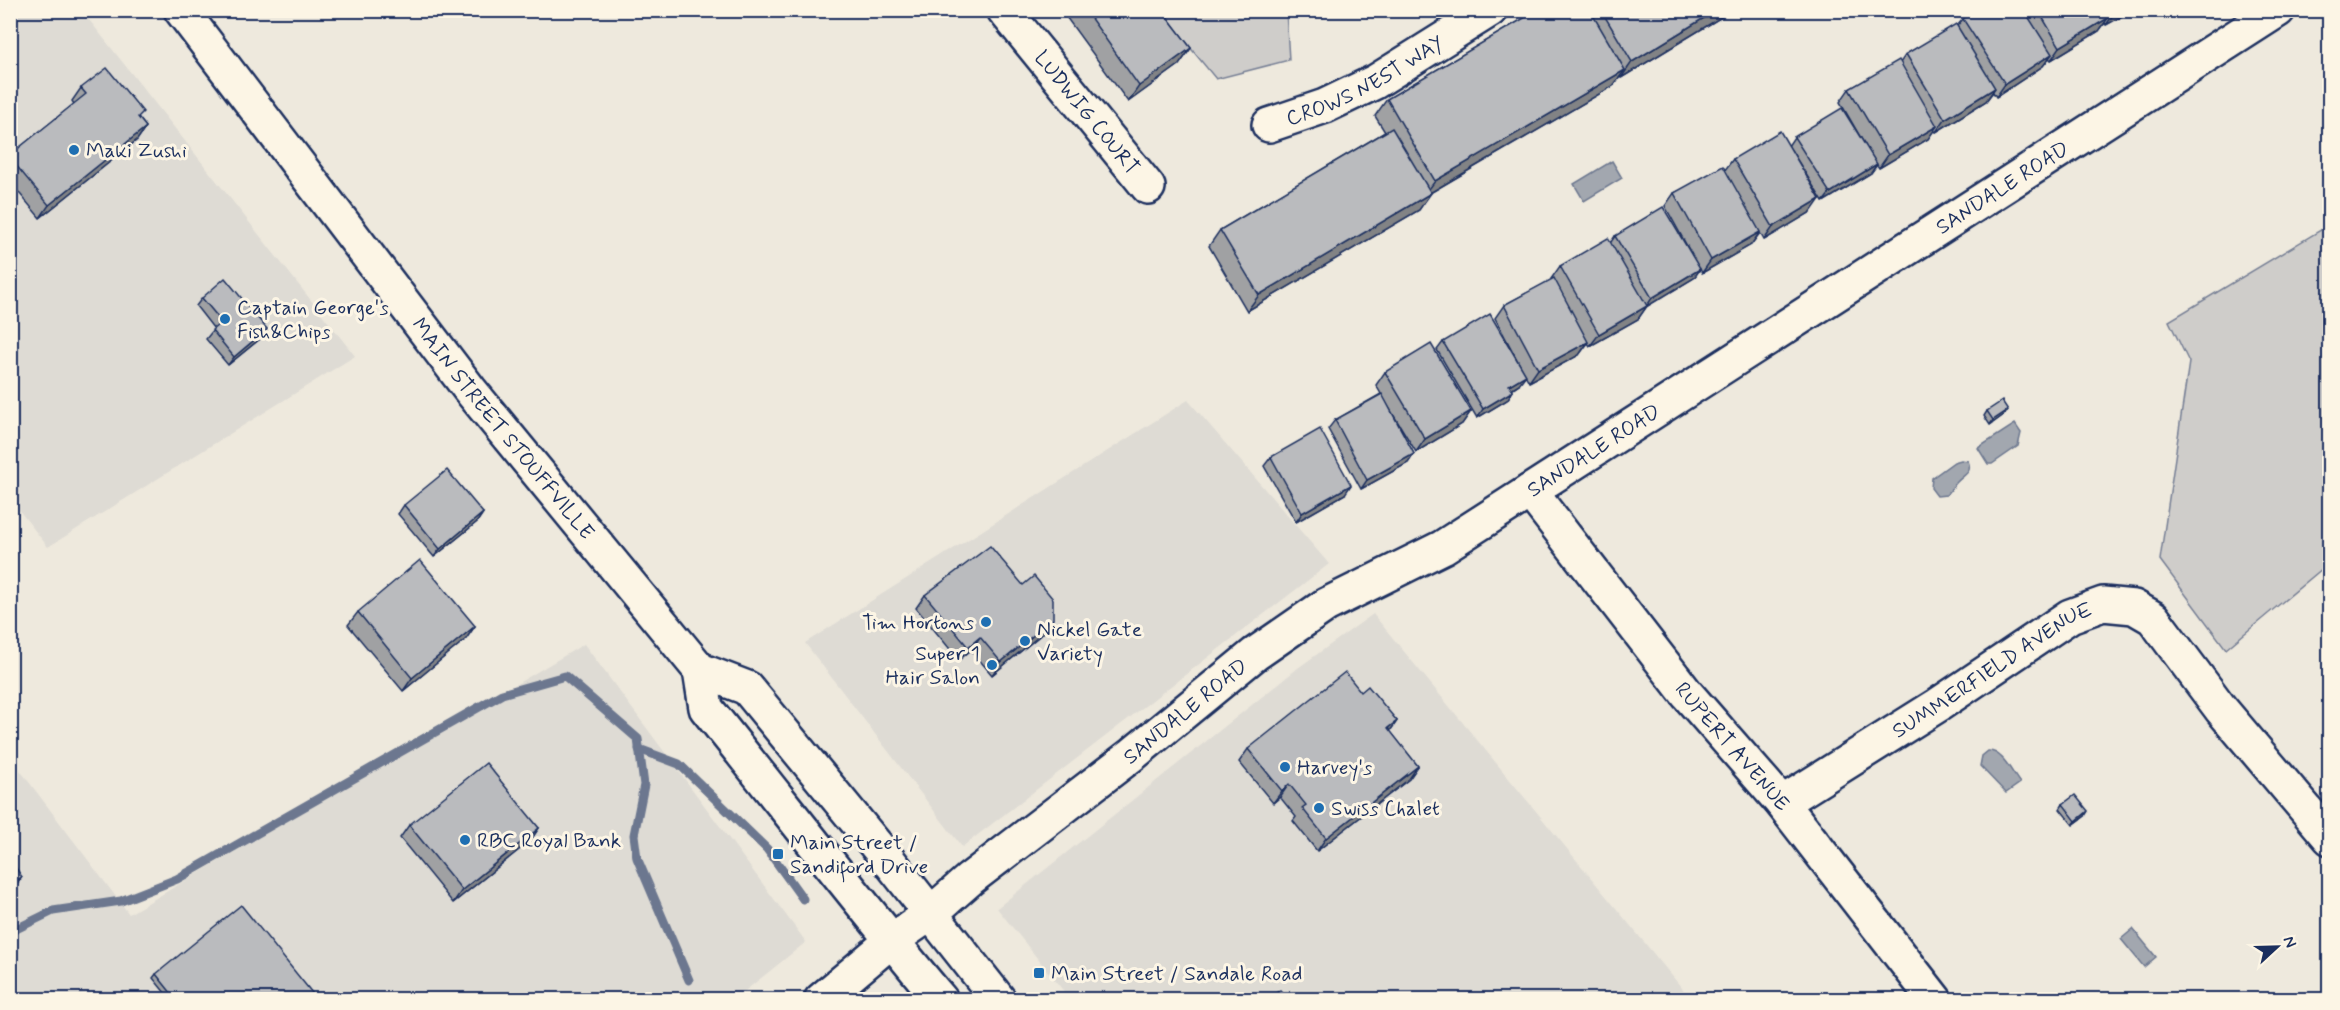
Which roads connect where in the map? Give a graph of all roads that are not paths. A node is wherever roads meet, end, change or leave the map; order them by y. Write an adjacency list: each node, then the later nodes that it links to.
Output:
1 (181, 10): 8 (street, MAIN STREET STOUFFVILLE)
2 (1004, 10): 6 (street, LUDWIG COURT)
3 (1490, 10): 5 (street, CROWS NEST WAY)
4 (2278, 10): 7 (street, SANDALE ROAD)
5 (1269, 125)
6 (1148, 187)
7 (1530, 491): 9 (street, RUPERT AVENUE); 11 (street, SANDALE ROAD)
8 (700, 670): 11 (street, MAIN STREET STOUFFVILLE); 12 (street)
9 (1782, 803): 10 (street, SUMMERFIELD AVENUE); 16 (street, RUPERT AVENUE)
10 (2330, 838)
11 (930, 914): 12 (street, SANDALE ROAD); 15 (street, MAIN STREET STOUFFVILLE)
12 (891, 941): 13 (street, SANDALE ROAD); 14 (street)
13 (821, 999)
14 (941, 999)
15 (999, 999)
16 (1935, 999)

